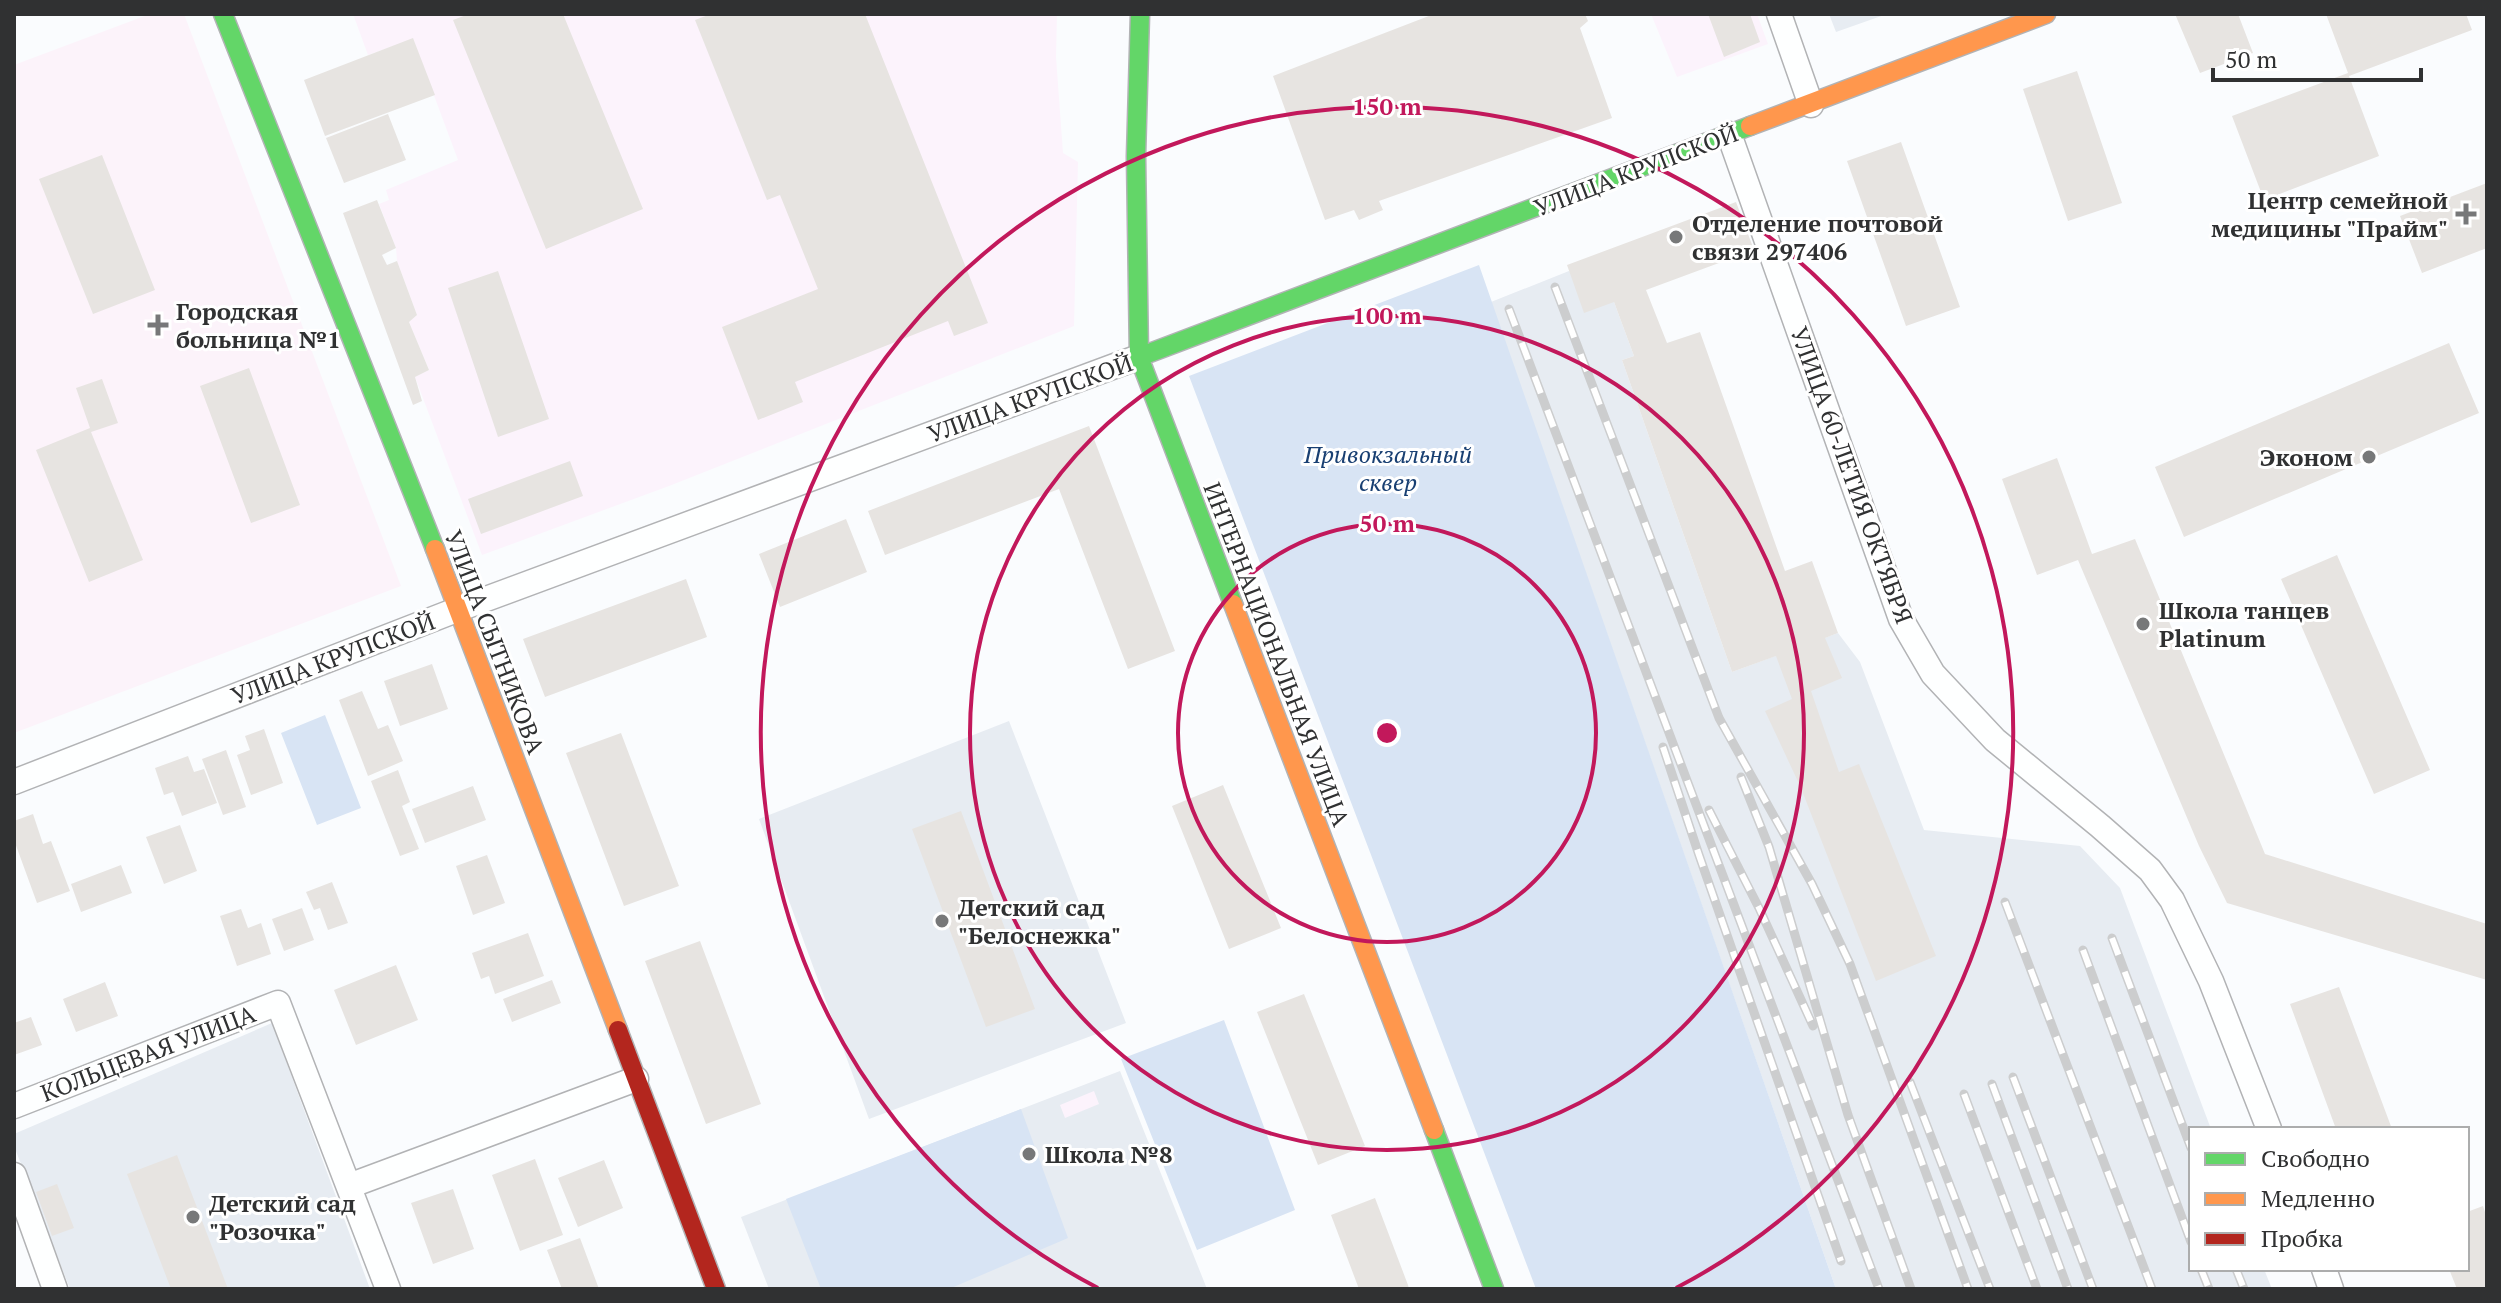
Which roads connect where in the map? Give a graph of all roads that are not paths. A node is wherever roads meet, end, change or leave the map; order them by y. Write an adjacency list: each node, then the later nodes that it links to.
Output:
1 (223, 14): 8 (street, УЛИЦА СЫТНИКОВА)
2 (1140, 14): 7 (street, ИНТЕРНАЦИОНАЛЬНАЯ УЛИЦА)
3 (1779, 14): 5 (street)
4 (2046, 14): 5 (street, УЛИЦА КРУПСКОЙ)
5 (1811, 105): 6 (street, УЛИЦА КРУПСКОЙ)
6 (1729, 134): 7 (street, УЛИЦА КРУПСКОЙ); 12 (street, УЛИЦА 60-ЛЕТИЯ ОКТЯБРЯ)
7 (1139, 357): 8 (street, УЛИЦА КРУПСКОЙ); 18 (street, ИНТЕРНАЦИОНАЛЬНАЯ УЛИЦА)
8 (459, 609): 9 (street, УЛИЦА КРУПСКОЙ); 10 (street, УЛИЦА СЫТНИКОВА)
9 (14, 782)
10 (636, 1079): 14 (street); 17 (street, УЛИЦА СЫТНИКОВА)
11 (14, 1106): 14 (street, КОЛЬЦЕВАЯ УЛИЦА)
12 (2268, 1127)
13 (14, 1175): 15 (street)
14 (349, 1186): 16 (street, КОЛЬЦЕВАЯ УЛИЦА)
15 (55, 1289)
16 (388, 1289)
17 (716, 1289)
18 (1494, 1289)

